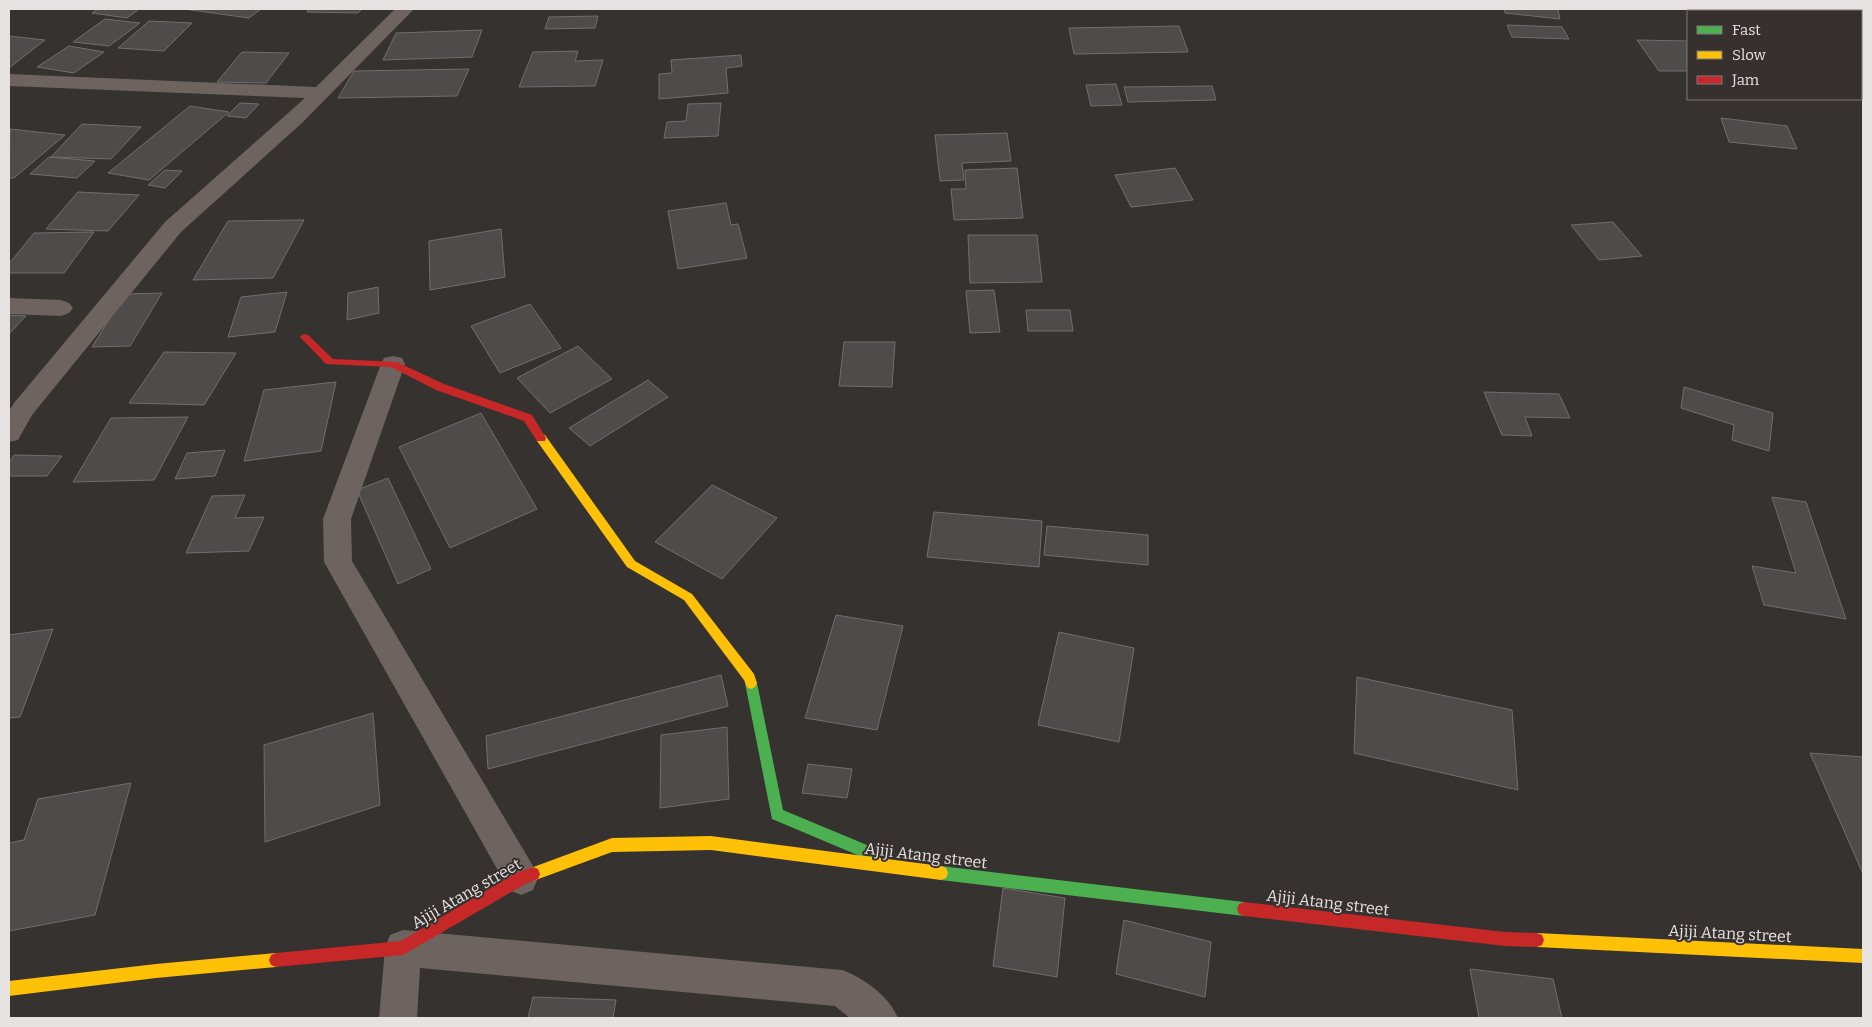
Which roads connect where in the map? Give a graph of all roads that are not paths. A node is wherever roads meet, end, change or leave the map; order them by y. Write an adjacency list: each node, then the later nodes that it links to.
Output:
1 (405, 9): 3 (street)
2 (9, 80): 3 (street)
3 (321, 93): 8 (street)
4 (9, 306): 5 (street)
5 (61, 308)
6 (305, 337): 7 (street)
7 (393, 364): 9 (street); 10 (street)
8 (9, 433)
9 (905, 869): 10 (street, Ajiji Atang street); 12 (street, Ajiji Atang street)
10 (521, 878): 11 (street, Ajiji Atang street)
11 (402, 948): 13 (street, Ajiji Atang street); 14 (street); 15 (street)
12 (1863, 956)
13 (9, 989)
14 (398, 1018)
15 (879, 1018)

